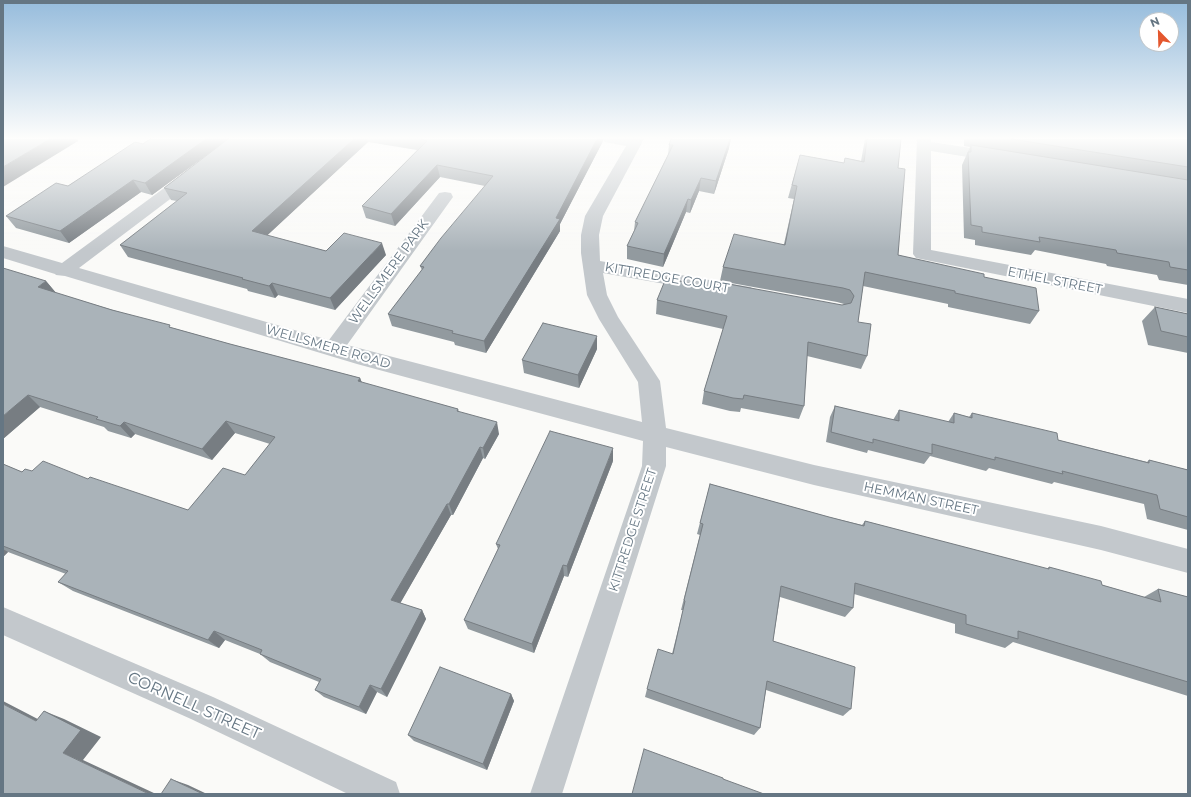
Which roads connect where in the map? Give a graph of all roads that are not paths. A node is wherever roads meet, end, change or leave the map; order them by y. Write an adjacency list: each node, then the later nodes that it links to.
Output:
1 (190, 176): 7 (street)
2 (617, 176): 6 (street, KITTREDGE STREET)
3 (923, 176): 9 (street, ETHEL STREET)
4 (445, 197): 10 (street, WELLSMERE PARK)
5 (3, 252): 7 (street, WELLSMERE ROAD)
6 (592, 265): 8 (street, KITTREDGE COURT); 11 (street, KITTREDGE STREET)
7 (63, 271): 10 (street, WELLSMERE ROAD)
8 (760, 295)
9 (1188, 306)
10 (334, 348): 11 (street, WELLSMERE ROAD)
11 (655, 434): 12 (street, HEMMAN STREET); 15 (street, KITTREDGE STREET)
12 (1188, 561)
13 (3, 621): 14 (street, CORNELL STREET)
14 (384, 794)
15 (546, 794)

